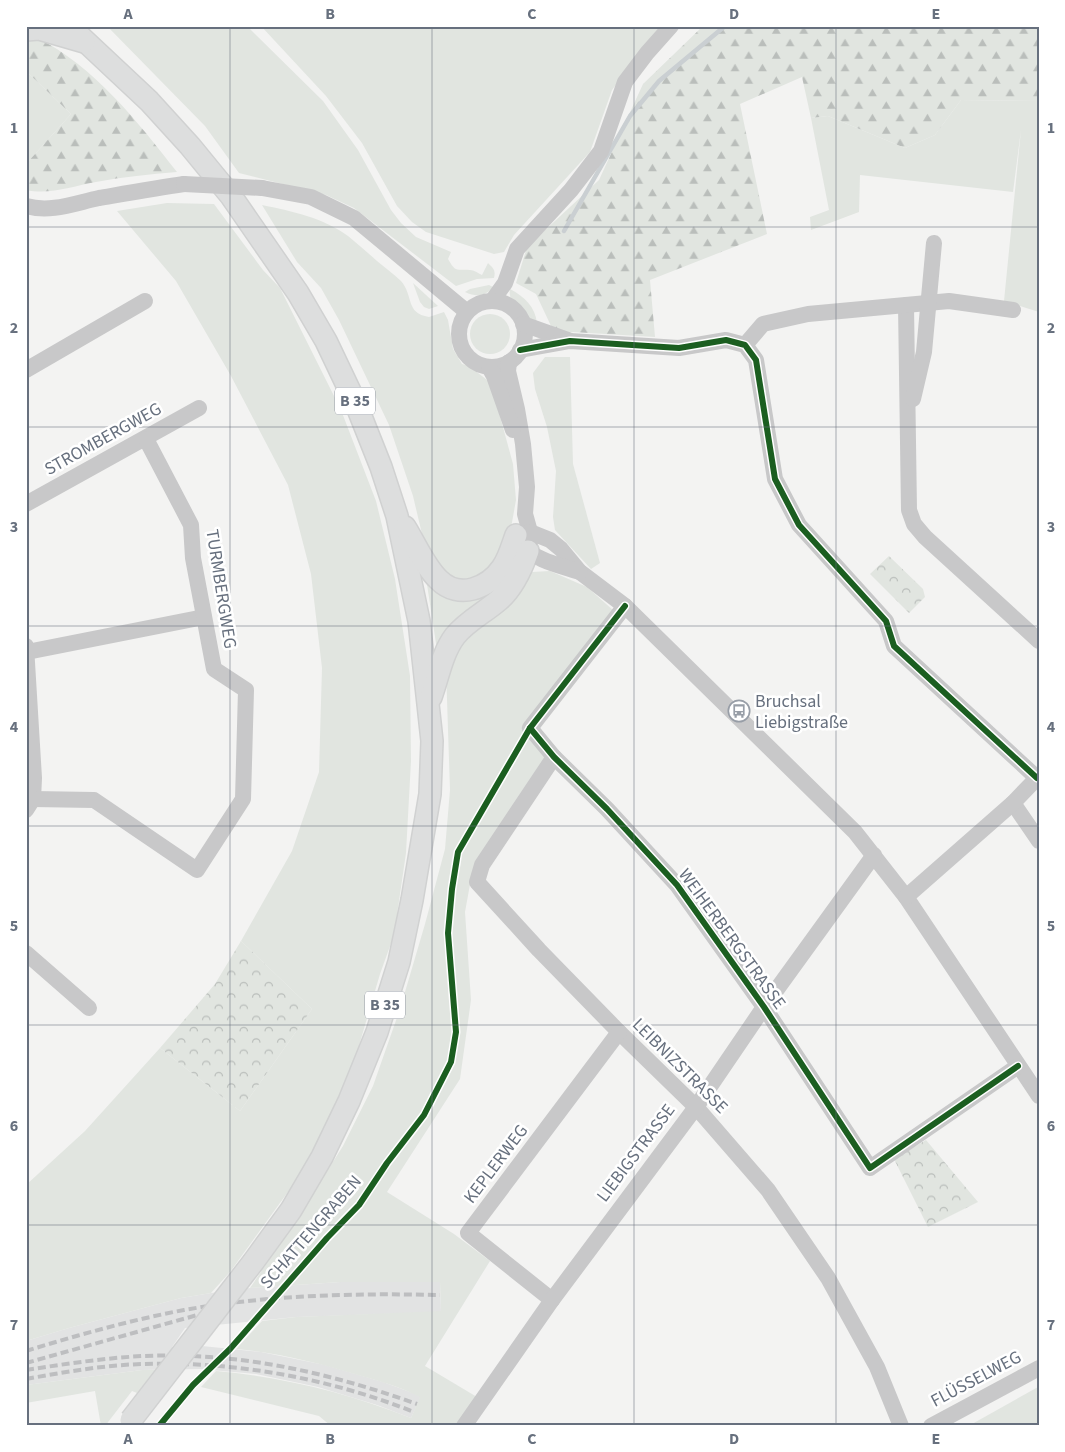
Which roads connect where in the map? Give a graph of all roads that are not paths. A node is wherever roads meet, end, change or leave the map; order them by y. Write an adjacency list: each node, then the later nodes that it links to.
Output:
1 (69, 26): 4 (main road, B 35)
2 (671, 26): 7 (street)
3 (26, 30): 4 (main road)
4 (86, 42): 26 (main road, B 35)
5 (26, 206): 14 (street, bridge)
6 (934, 243): 10 (street)
7 (505, 283): 9 (street); 12 (street)
8 (145, 301): 20 (street)
9 (492, 301): 12 (street); 14 (street)
10 (929, 303): 11 (street); 13 (street); 22 (street)
11 (906, 305): 17 (street); 22 (street)
12 (511, 307): 15 (street)
13 (1013, 310)
14 (466, 312): 19 (street)
15 (523, 324): 16 (street); 18 (street)
16 (570, 341): 17 (street); 18 (street)
17 (745, 345): 34 (street)
18 (514, 356): 19 (street); 24 (street)
19 (489, 366): 24 (street)
20 (26, 370)
21 (199, 408): 23 (street, STROMBERGWEG)
22 (908, 423): 30 (street)
23 (146, 439): 25 (street, STROMBERGWEG); 29 (street, TURMBERGWEG)
24 (523, 450): 27 (street)
25 (26, 504)
26 (397, 516): 27 (main road, B 35); 32 (main road, B 35)
27 (525, 539): 28 (street); 32 (main road)
28 (625, 606): 33 (street, WEIHERBERGSTRASSE); 38 (street)
29 (204, 617): 31 (street); 36 (street, TURMBERGWEG)
30 (1039, 641)
31 (27, 649): 36 (street)
32 (429, 704): 50 (main road, B 35, bridge)
33 (554, 756): 41 (street, WEIHERBERGSTRASSE); 43 (street, LEIBNIZSTRASSE)
34 (1038, 777): 35 (street)
35 (1013, 803): 37 (street); 39 (street)
36 (30, 805)
37 (1039, 841)
38 (874, 855): 39 (street); 41 (street, LIEBIGSTRASSE)
39 (906, 897): 44 (street)
40 (26, 953): 42 (street)
41 (764, 1007): 44 (street, WEIHERBERGSTRASSE); 46 (street, LIEBIGSTRASSE)
42 (89, 1008)
43 (619, 1032): 46 (street, LEIBNIZSTRASSE); 47 (street, KEPLERWEG)
44 (1018, 1066): 45 (street)
45 (1039, 1096)
46 (696, 1107): 47 (street, LIEBIGSTRASSE); 52 (street, LEIBNIZSTRASSE)
47 (552, 1300): 51 (street, LIEBIGSTRASSE)
48 (1039, 1368): 49 (street, FLÜSSELWEG)
49 (956, 1420): 53 (street, FLÜSSELWEG)
50 (129, 1423)
51 (464, 1426)
52 (901, 1426)
53 (931, 1426)

